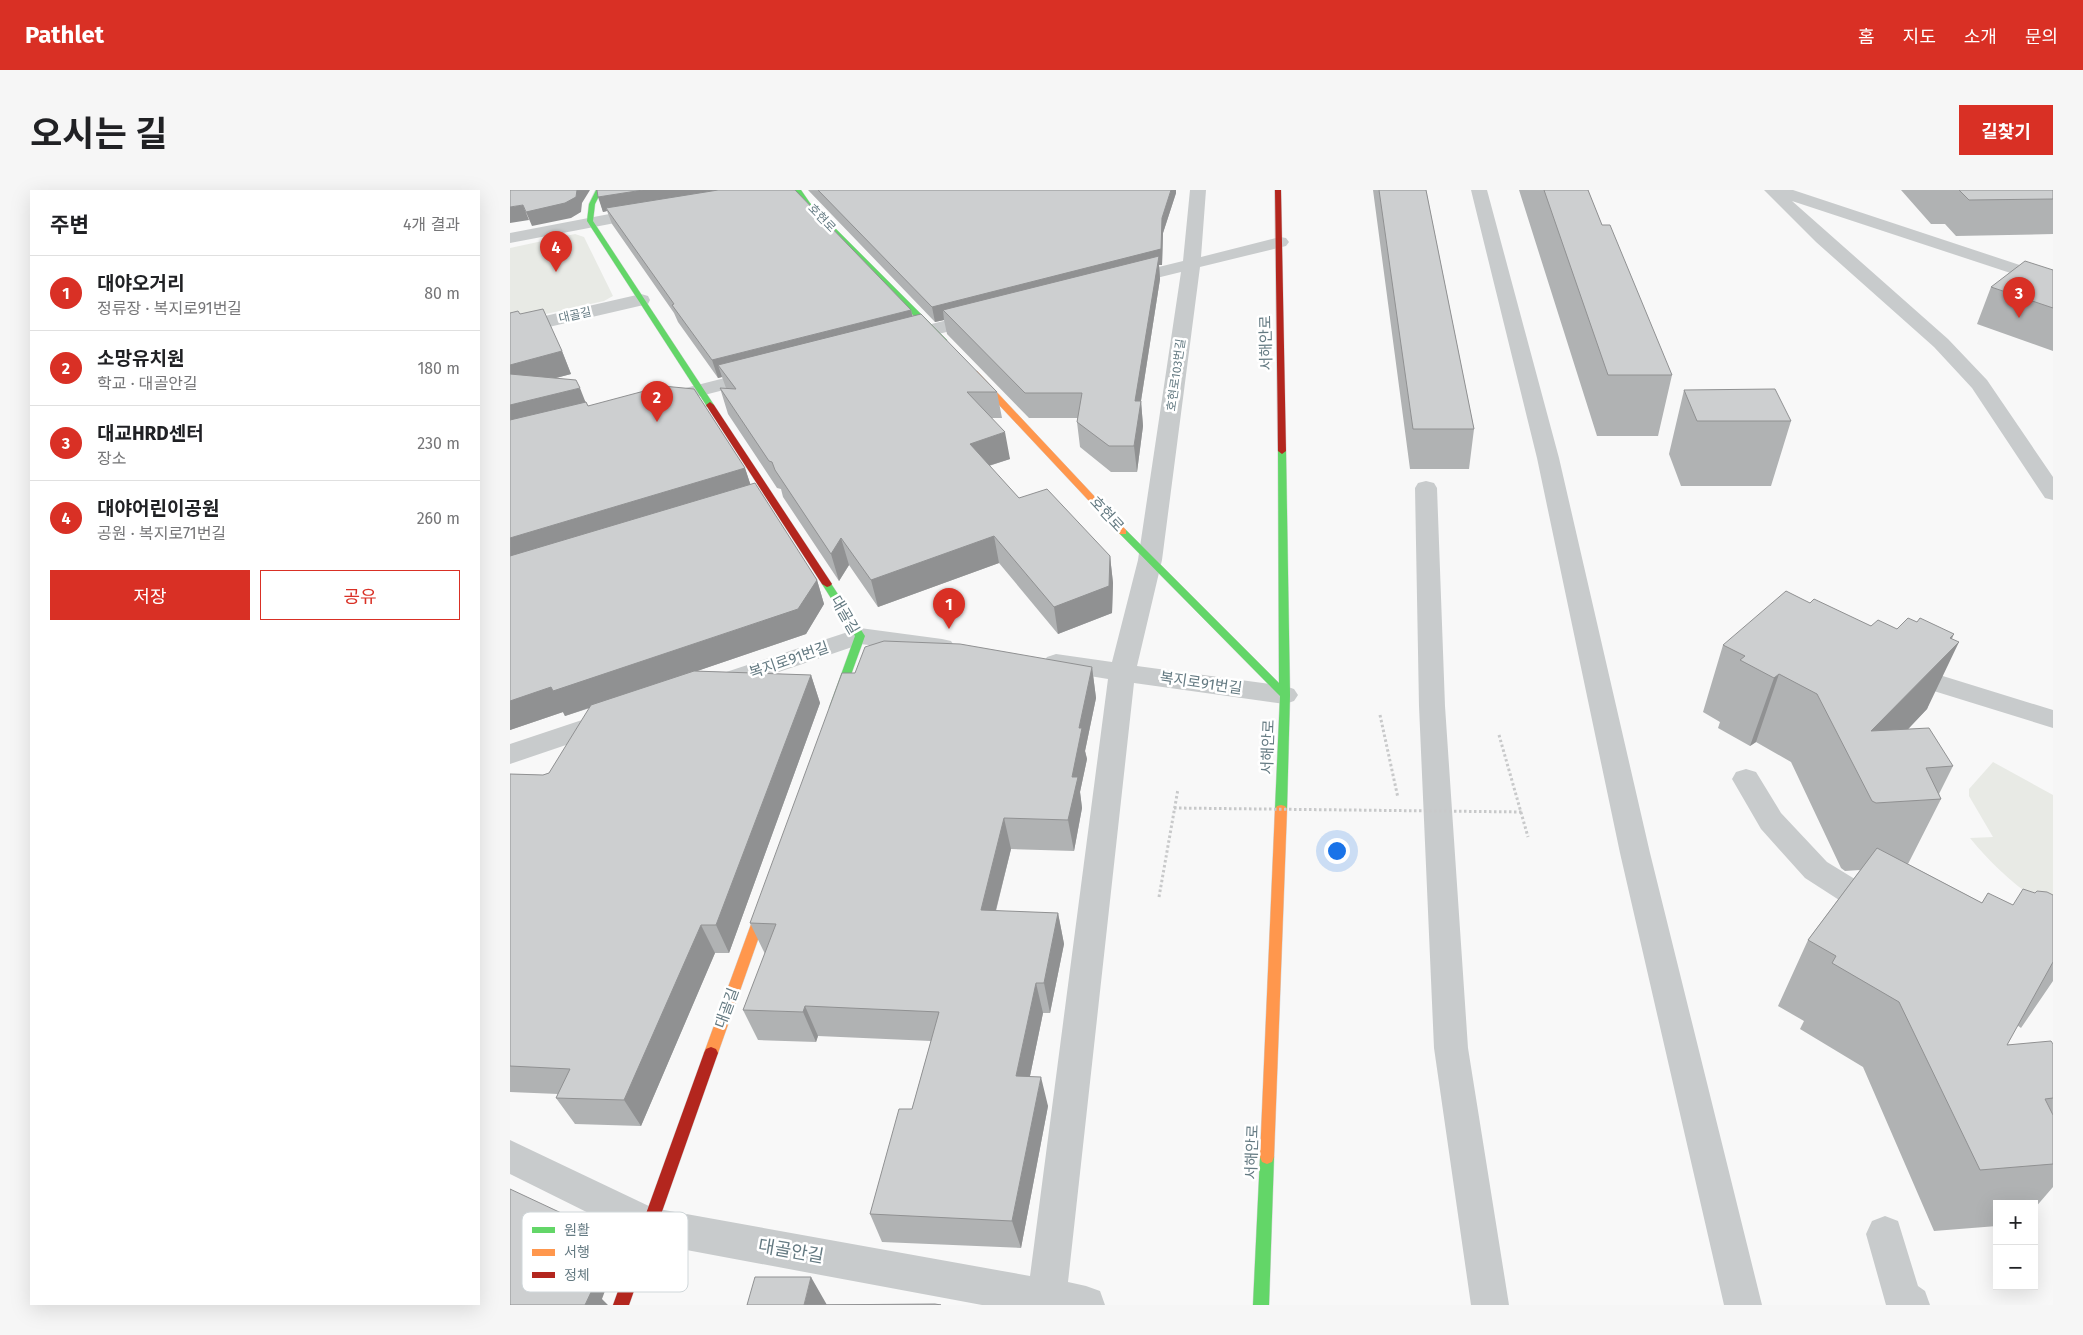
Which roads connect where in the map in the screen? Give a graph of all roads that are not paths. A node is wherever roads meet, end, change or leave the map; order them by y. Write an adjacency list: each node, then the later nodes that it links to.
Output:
1 (599, 190): 9 (main road)
2 (798, 190): 17 (main road, 호현로)
3 (1198, 190): 12 (street, 호현로103번길)
4 (1278, 190): 11 (main road, 서해안로)
5 (1479, 190): 53 (street)
6 (1772, 190): 26 (street)
7 (1777, 190): 13 (street)
8 (666, 209): 9 (street)
9 (590, 221): 10 (street); 15 (main road, 대골길)
10 (510, 238)
11 (1280, 242): 12 (street); 34 (main road, 서해안로)
12 (1191, 264): 14 (street); 27 (street, 호현로103번길)
13 (2053, 282)
14 (1105, 286)
15 (641, 300): 18 (street, 대골길); 23 (main road, 대골길)
16 (999, 312): 17 (street)
17 (932, 329): 19 (street); 20 (main road, 호현로)
18 (510, 330)
19 (886, 342)
20 (952, 351)
21 (966, 365): 27 (main road, 호현로)
22 (774, 371): 23 (street)
23 (699, 391): 24 (street); 28 (main road, 대골길)
24 (652, 403)
25 (1426, 488): 52 (street)
26 (2053, 493)
27 (1150, 560): 32 (street, 호현로103번길); 34 (main road, 호현로)
28 (860, 636): 29 (street, 복지로91번길); 33 (street, 복지로91번길); 37 (main road, 대골길)
29 (968, 651)
30 (1036, 660): 32 (street, 복지로91번길)
31 (1878, 667): 36 (street)
32 (1122, 672): 34 (street, 복지로91번길); 48 (street, 호현로103번길)
33 (694, 692)
34 (1285, 695): 51 (main road, 서해안로)
35 (630, 714): 38 (street)
36 (2053, 719)
37 (830, 720)
38 (510, 754)
39 (1746, 778): 41 (street)
40 (770, 888): 44 (main road, 대골길)
41 (1901, 923)
42 (510, 1156): 43 (street, 대골안길)
43 (623, 1212)
44 (654, 1212)
45 (688, 1232): 48 (street, 대골안길)
46 (1885, 1234): 54 (street)
47 (625, 1292): 49 (main road, 대골길)
48 (1047, 1301): 50 (street, 대골안길)
49 (620, 1305)
50 (1086, 1305)
51 (1261, 1305)
52 (1490, 1305)
53 (1743, 1305)
54 (1910, 1305)

